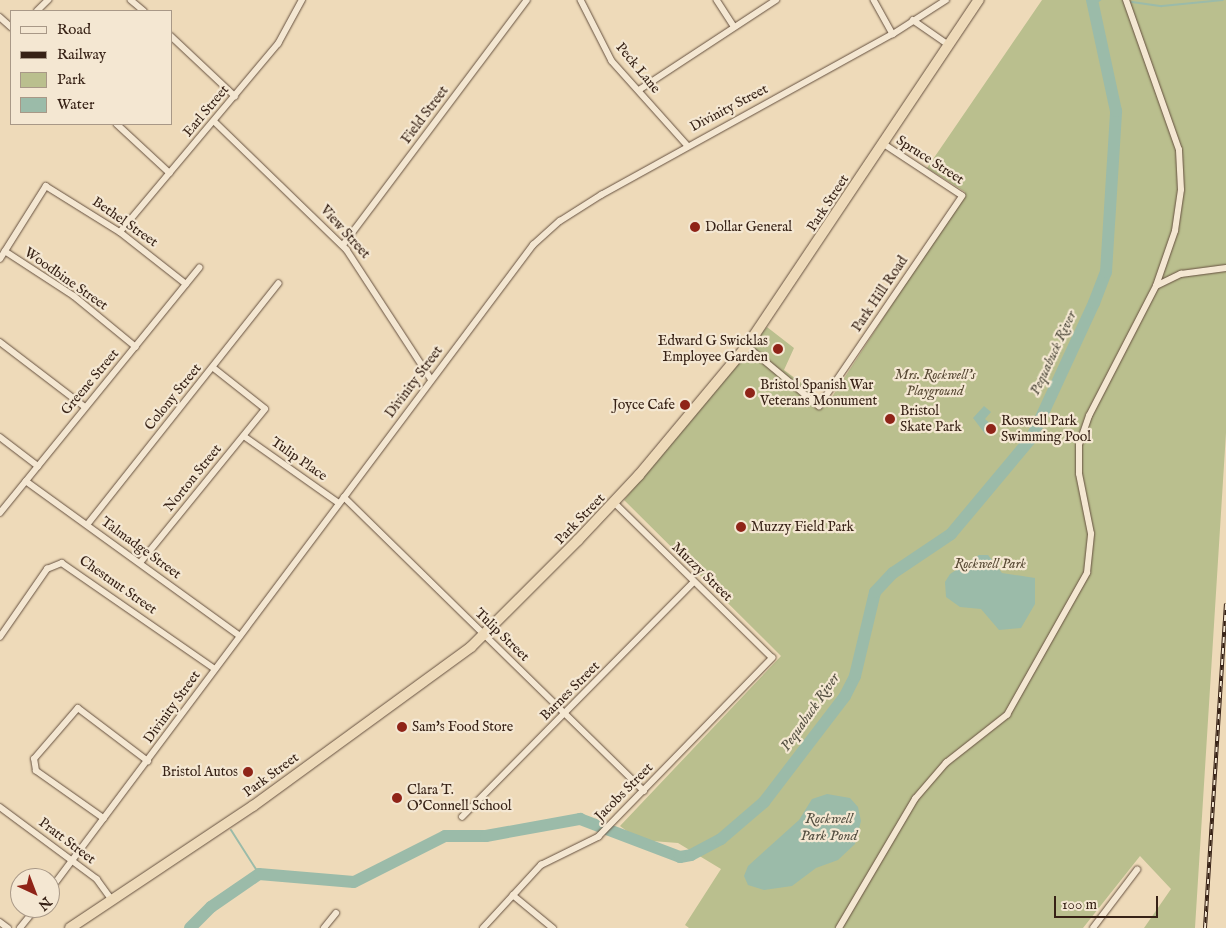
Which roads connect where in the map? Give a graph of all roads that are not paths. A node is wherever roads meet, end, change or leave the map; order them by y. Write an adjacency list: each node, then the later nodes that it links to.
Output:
1 (48, 0): 12 (street)
2 (131, 0): 13 (street)
3 (302, 0): 22 (street, Earl Street)
4 (527, 0): 30 (street, Field Street)
5 (581, 0): 21 (street, Peck Lane)
6 (717, 0): 17 (street)
7 (776, 0): 17 (street)
8 (874, 0): 18 (street)
9 (946, 0): 15 (street, Divinity Street)
10 (979, 0): 20 (highway, Park Street)
11 (1126, 0): 37 (street)
12 (39, 10)
13 (143, 10)
14 (0, 17): 16 (street)
15 (913, 20): 18 (street, Divinity Street); 20 (street)
16 (10, 26)
17 (734, 26): 21 (street)
18 (893, 34): 26 (street, Divinity Street)
19 (172, 37): 22 (street)
20 (950, 45): 25 (highway, Park Street)
21 (639, 90): 26 (street, Peck Lane)
22 (235, 96): 23 (street, Earl Street)
23 (214, 121): 27 (street, Earl Street); 30 (street, View Street)
24 (118, 125): 27 (street)
25 (883, 144): 28 (street, Spruce Street); 40 (highway, Park Street)
26 (687, 145): 42 (street, Divinity Street)
27 (170, 173): 29 (street, Earl Street)
28 (962, 196): 40 (street, Park Hill Road)
29 (120, 232): 31 (street, Bethel Street); 35 (street, Bethel Street)
30 (343, 245): 42 (street, View Street)
31 (5, 251): 32 (street); 39 (street, Woodbine Street)
32 (0, 259)
33 (199, 268): 35 (street, Greene Street)
34 (1226, 268): 37 (street)
35 (186, 284): 39 (street, Greene Street)
36 (278, 284): 41 (street, Colony Street)
37 (1156, 286): 78 (street)
38 (0, 342): 43 (street)
39 (136, 346): 43 (street, Greene Street)
40 (747, 346): 50 (highway, Park Street)
41 (213, 368): 45 (street, Norton Street); 52 (street, Colony Street)
42 (432, 379): 48 (street, Divinity Street)
43 (85, 407): 46 (street, Greene Street)
44 (0, 436): 46 (street)
45 (244, 436): 49 (street, Tulip Place); 53 (street, Norton Street)
46 (38, 466): 47 (street, Greene Street)
47 (26, 481): 51 (street, Greene Street); 52 (street, Talmadge Street)
48 (344, 497): 49 (street, Divinity Street); 55 (street, Tulip Street)
49 (339, 503): 56 (street, Divinity Street)
50 (614, 503): 54 (street, Muzzy Street); 55 (highway, Park Street)
51 (0, 514)
52 (87, 525): 53 (street, Talmadge Street)
53 (140, 563): 56 (street, Talmadge Street)
54 (694, 582): 58 (street, Muzzy Street); 60 (street, Barnes Street)
55 (484, 635): 60 (street, Tulip Street); 70 (highway, Park Street)
56 (240, 636): 59 (street, Divinity Street)
57 (0, 637): 59 (street, Chestnut Street)
58 (772, 658): 62 (street, Jacobs Street)
59 (215, 669): 61 (street, Divinity Street)
60 (565, 713): 62 (street, Tulip Street); 64 (street, Barnes Street)
61 (148, 761): 65 (street, Divinity Street); 65 (street)
62 (644, 791): 69 (street, Jacobs Street)
63 (0, 807): 66 (street, Pratt Street)
64 (462, 817)
65 (104, 819): 66 (street, Divinity Street)
66 (73, 860): 68 (street, Divinity Street); 70 (street, Pratt Street)
67 (1137, 870): 79 (street)
68 (60, 877)
69 (513, 895): 76 (street, Jacobs Street); 77 (street)
70 (113, 901): 74 (highway, Park Street)
71 (336, 913): 75 (street)
72 (0, 922): 73 (street)
73 (8, 928)
74 (70, 928)
75 (324, 928)
76 (483, 928)
77 (553, 928)
78 (839, 928)
79 (1093, 928)

